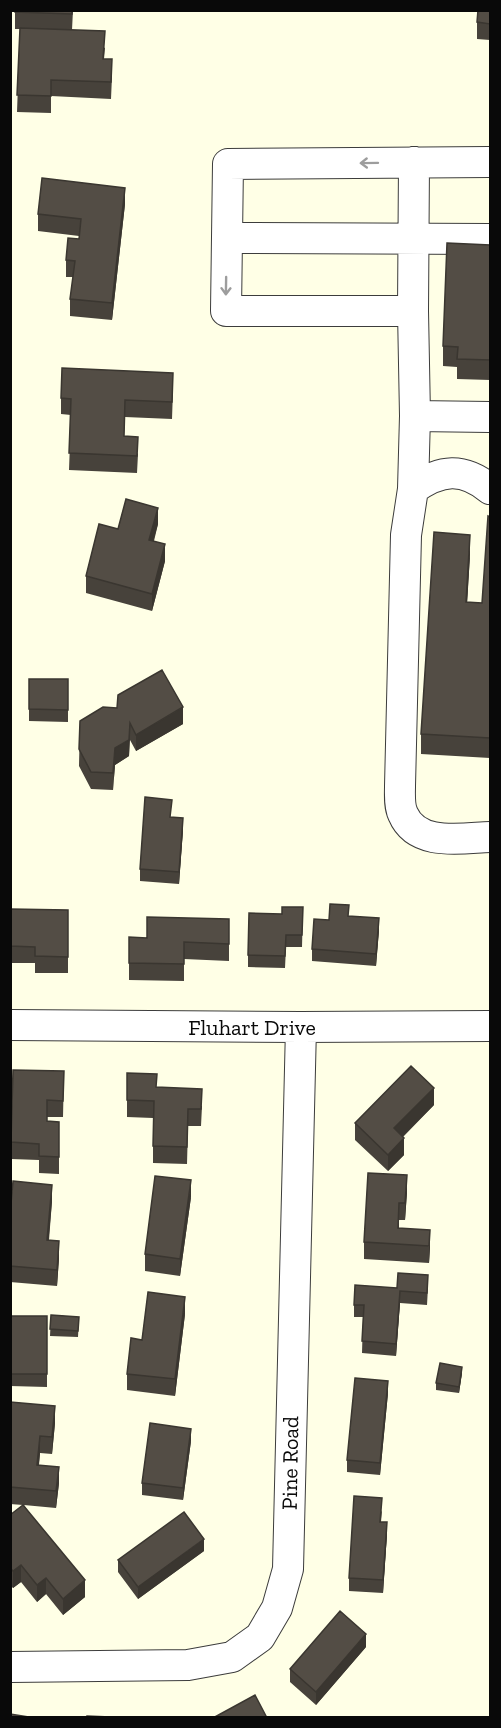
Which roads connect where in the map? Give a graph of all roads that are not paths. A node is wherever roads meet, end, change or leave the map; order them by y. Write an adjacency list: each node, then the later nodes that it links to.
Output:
1 (414, 162): 2 (street); 3 (street, one-way to 3); 4 (street)
2 (490, 162)
3 (227, 238): 4 (street); 6 (street, one-way to 6)
4 (414, 239): 5 (street); 6 (street)
5 (490, 239)
6 (413, 311): 7 (street)
7 (415, 417): 8 (street); 9 (street)
8 (490, 417)
9 (413, 489): 10 (street); 11 (street)
10 (490, 489)
11 (490, 837)
12 (11, 1025): 14 (street, Fluhart Drive)
13 (490, 1026): 14 (street, Fluhart Drive)
14 (301, 1027): 15 (street, Pine Road)
15 (10, 1666)

